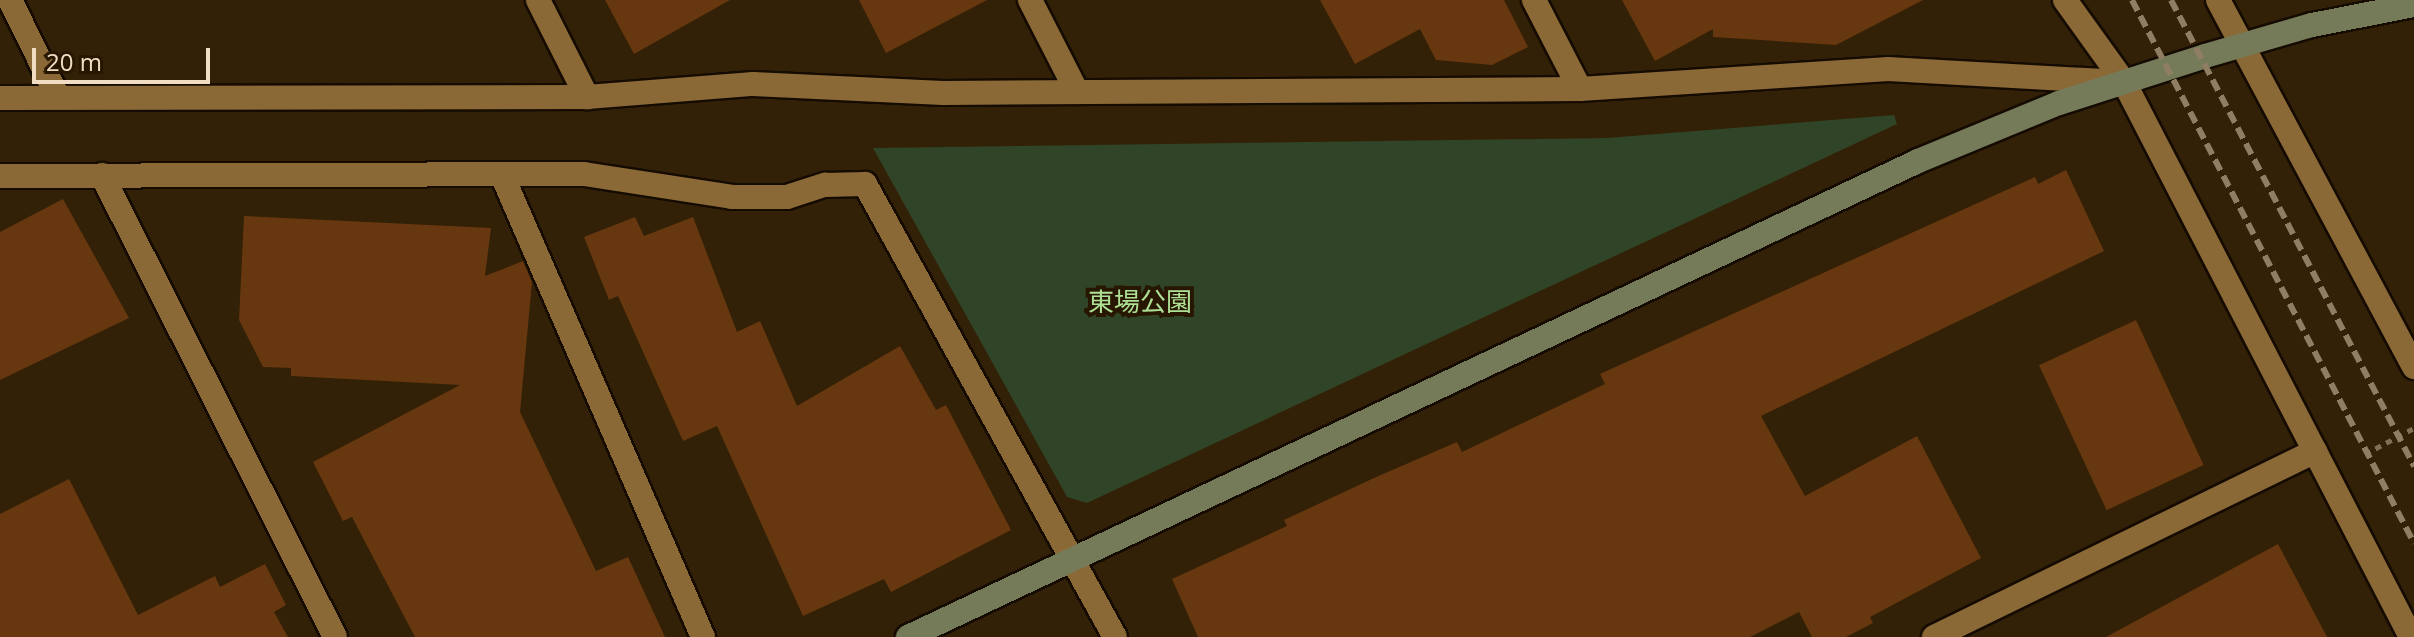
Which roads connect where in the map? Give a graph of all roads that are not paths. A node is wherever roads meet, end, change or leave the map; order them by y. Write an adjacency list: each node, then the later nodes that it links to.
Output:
1 (10, 0): 12 (street)
2 (538, 0): 13 (street)
3 (1030, 0): 11 (street)
4 (1534, 0): 10 (street)
5 (2065, 0): 9 (street)
6 (2218, 0): 8 (street)
7 (2414, 5): 8 (street)
8 (2243, 45): 9 (street); 18 (street)
9 (2124, 82): 10 (street); 19 (street); 20 (street)
10 (1580, 89): 11 (street)
11 (1077, 92): 13 (street)
12 (58, 97): 13 (street); 14 (street)
13 (587, 97)
14 (0, 98)
15 (102, 175): 16 (street); 17 (street); 21 (street)
16 (502, 175): 20 (street); 22 (street)
17 (0, 176)
18 (2414, 367)
19 (2315, 451): 25 (street); 26 (street)
20 (1075, 558): 23 (street); 24 (street)
21 (335, 637)
22 (703, 637)
23 (908, 637)
24 (1115, 637)
25 (1934, 637)
26 (2411, 637)

